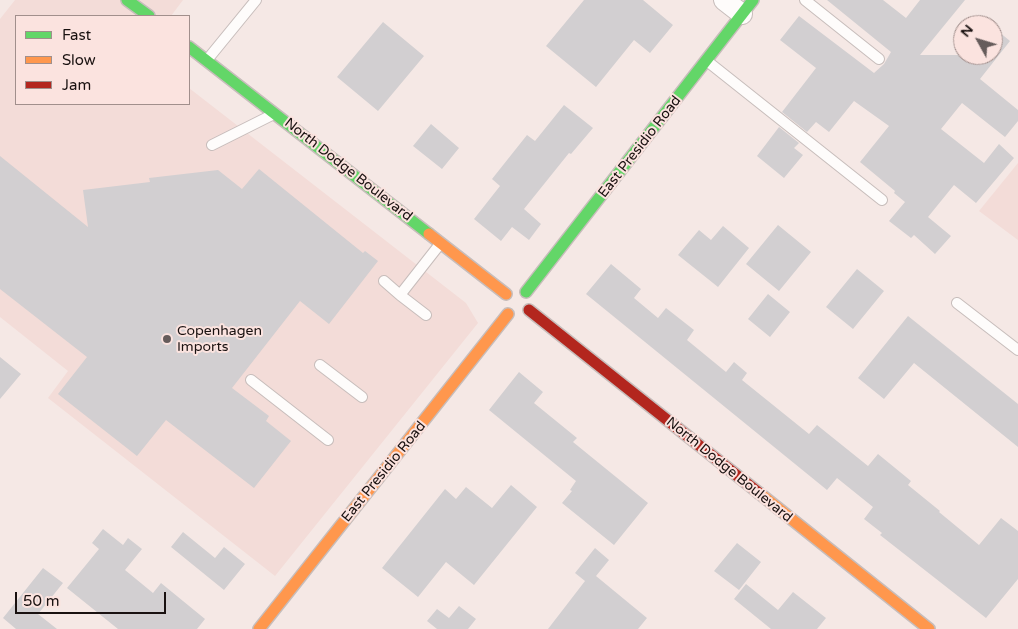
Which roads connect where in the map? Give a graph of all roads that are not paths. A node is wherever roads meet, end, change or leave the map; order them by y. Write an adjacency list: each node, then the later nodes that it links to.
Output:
1 (127, 0): 6 (street)
2 (256, 0): 9 (lane)
3 (724, 0): 5 (street)
4 (805, 0): 8 (lane)
5 (747, 7): 10 (street, East Presidio Road)
6 (148, 15)
7 (190, 48): 9 (street, North Dodge Boulevard)
8 (879, 59)
9 (207, 61): 11 (street, North Dodge Boulevard)
10 (706, 61): 13 (lane); 16 (street, East Presidio Road)
11 (274, 113): 12 (lane); 14 (street, North Dodge Boulevard)
12 (212, 145)
13 (882, 200)
14 (441, 243): 17 (lane); 18 (street, North Dodge Boulevard)
15 (384, 281): 17 (lane)
16 (526, 292): 18 (street); 20 (street)
17 (400, 294): 22 (lane)
18 (506, 294): 21 (street)
19 (957, 303): 23 (lane)
20 (529, 310): 21 (street); 29 (street, North Dodge Boulevard)
21 (508, 314): 28 (street, East Presidio Road)
22 (426, 315)
23 (1018, 350)
24 (320, 365): 26 (lane)
25 (251, 380): 27 (lane)
26 (362, 397)
27 (328, 440)
28 (264, 627)
29 (929, 629)

